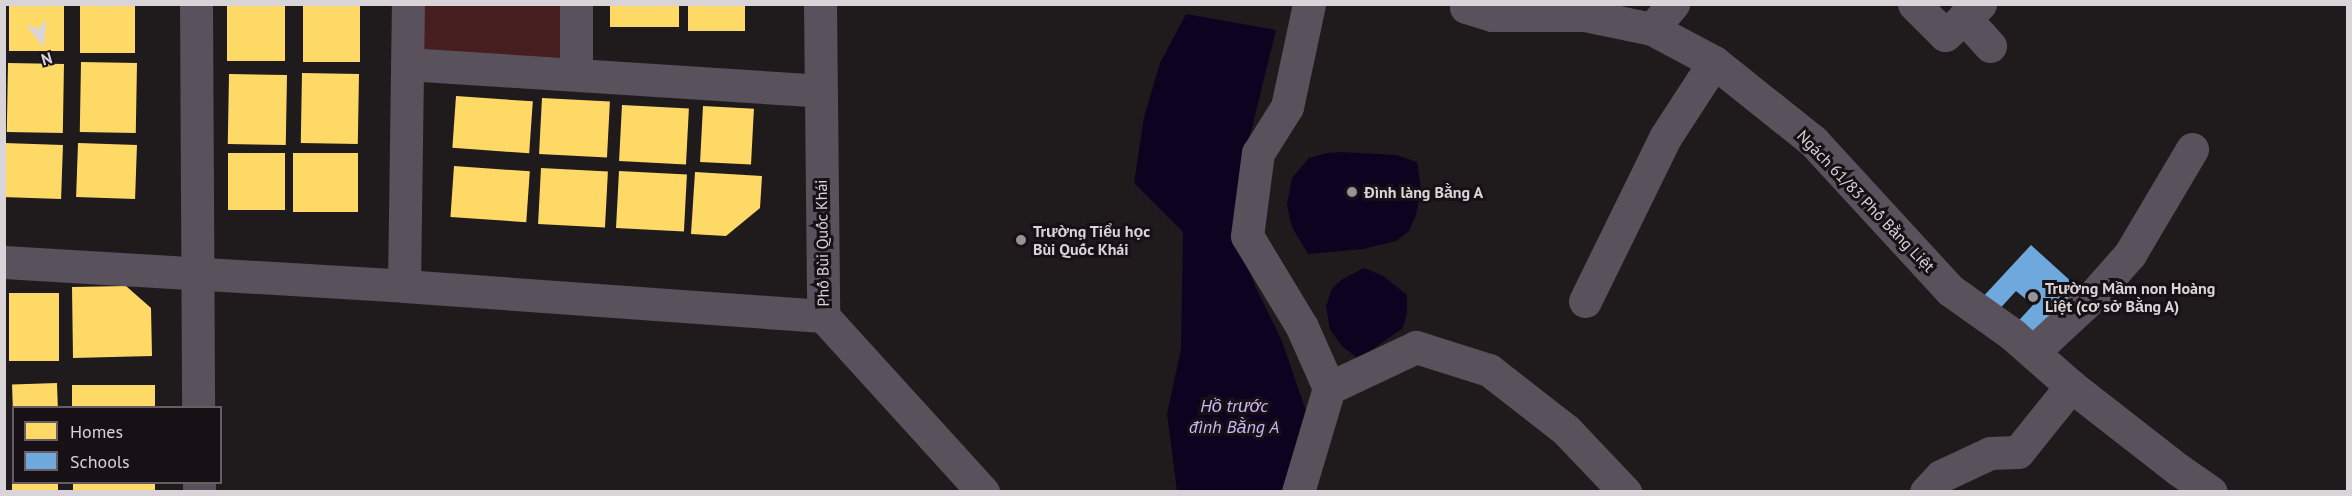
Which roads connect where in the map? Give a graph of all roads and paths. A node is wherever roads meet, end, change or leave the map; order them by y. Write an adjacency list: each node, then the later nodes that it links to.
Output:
1 (196, 4): 18 (street)
2 (408, 4): 13 (street)
3 (576, 4): 14 (street)
4 (820, 4): 15 (street, Phố Bùi Quốc Khái)
5 (1309, 4): 24 (street)
6 (1466, 4): 10 (street, Ngách 61/83 Phố Bằng Liệt)
7 (1673, 4): 10 (street)
8 (1914, 4): 9 (street)
9 (1972, 11): 11 (street)
10 (1652, 29): 12 (street, Ngách 61/83 Phố Bằng Liệt)
11 (1990, 46)
12 (1714, 62): 20 (street); 22 (street, Ngách 61/83 Phố Bằng Liệt)
13 (407, 64): 14 (street); 19 (street)
14 (576, 74): 15 (street)
15 (819, 91): 21 (street, Phố Bùi Quốc Khái)
16 (2192, 149): 22 (street)
17 (4, 262): 18 (street)
18 (197, 273): 19 (street); 25 (street)
19 (404, 286): 21 (street)
20 (1585, 301)
21 (823, 316): 27 (street, Phố Bùi Quốc Khái)
22 (2033, 352): 23 (street, Ngách 61/83 Phố Bằng Liệt)
23 (2071, 386): 29 (street); 30 (street, Ngách 61/83 Phố Bằng Liệt)
24 (1329, 387): 26 (street); 28 (street)
25 (198, 406)
26 (1616, 488)
27 (983, 492)
28 (1298, 492)
29 (1926, 492)
30 (2211, 492)

